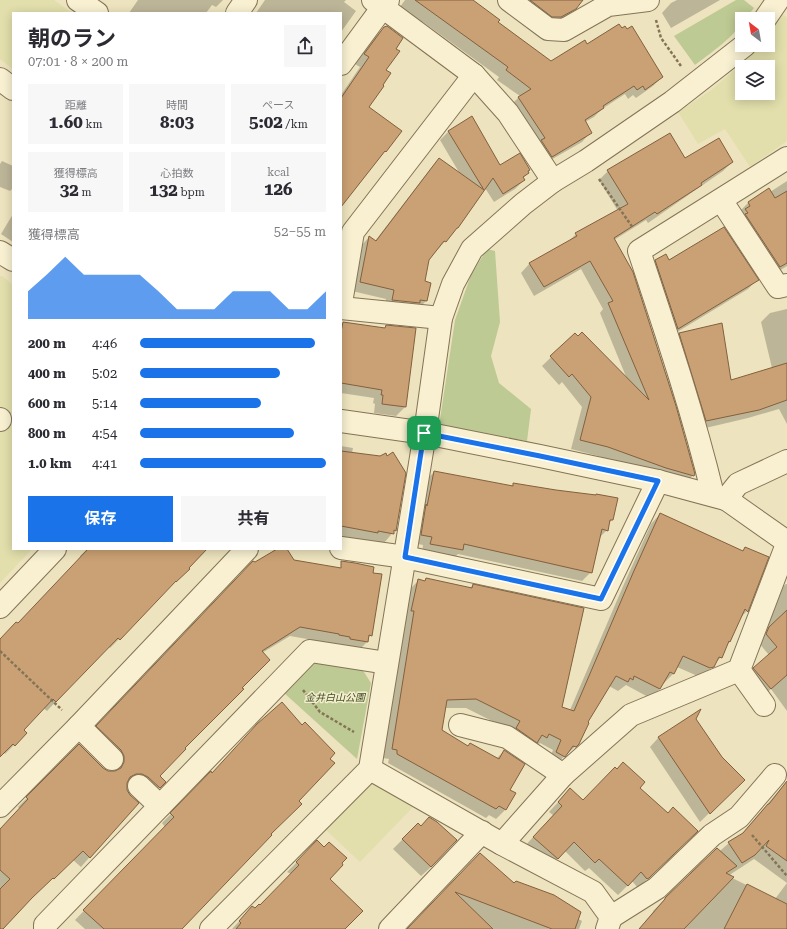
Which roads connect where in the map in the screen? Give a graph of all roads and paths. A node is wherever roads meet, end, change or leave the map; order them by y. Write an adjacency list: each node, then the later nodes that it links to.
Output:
1 (78, 0): 8 (street)
2 (111, 0): 9 (street)
3 (246, 0): 10 (street)
4 (509, 0): 7 (street)
5 (778, 0): 11 (street)
6 (381, 2): 13 (street); 14 (street)
7 (651, 4): 16 (path)
8 (96, 12)
9 (102, 12)
10 (238, 12)
11 (770, 12)
12 (735, 51): 16 (street)
13 (342, 62)
14 (474, 75): 20 (street); 26 (street)
15 (0, 79): 17 (street)
16 (690, 80): 19 (street)
17 (12, 88)
18 (787, 158): 21 (street)
19 (590, 166): 20 (street); 22 (path)
20 (553, 181): 28 (street)
21 (721, 200): 25 (street); 33 (street)
22 (626, 218)
23 (0, 252): 24 (street)
24 (12, 259)
25 (787, 284)
26 (342, 297)
27 (342, 308): 28 (street)
28 (441, 318): 30 (street)
29 (342, 421): 30 (street)
30 (424, 433): 32 (street); 38 (street)
31 (787, 460): 33 (street)
32 (658, 481): 33 (street); 38 (street)
33 (720, 497): 34 (street)
34 (787, 543): 42 (street)
35 (342, 548): 38 (street)
36 (54, 550): 39 (street)
37 (246, 550): 46 (street)
38 (405, 557): 41 (street)
39 (0, 607)
40 (0, 651): 46 (path)
41 (387, 663): 47 (street); 54 (street)
42 (739, 670): 44 (street); 50 (street)
43 (304, 691): 47 (path)
44 (764, 705)
45 (460, 725): 50 (street)
46 (79, 726): 48 (street); 53 (street)
47 (375, 739): 49 (street)
48 (112, 759)
49 (370, 769): 56 (street); 61 (street)
50 (563, 775): 57 (street)
51 (775, 775): 55 (street)
52 (139, 786): 54 (street)
53 (0, 806)
54 (160, 806): 60 (street)
55 (742, 822): 58 (path); 59 (street)
56 (482, 832): 57 (street); 62 (street)
57 (502, 844): 59 (street)
58 (787, 876)
59 (609, 923)
60 (45, 929)
61 (211, 929)
62 (390, 929)

